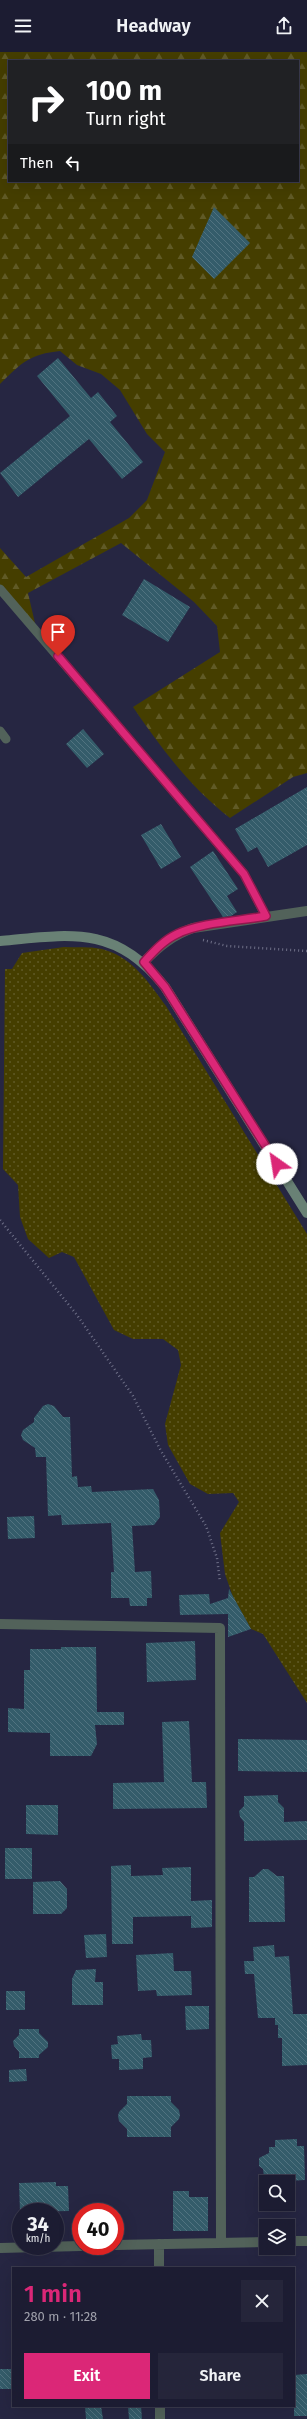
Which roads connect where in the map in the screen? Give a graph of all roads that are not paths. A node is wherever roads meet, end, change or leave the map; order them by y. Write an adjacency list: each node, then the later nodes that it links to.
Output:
1 (0, 590): 5 (lane)
2 (0, 731): 3 (lane)
3 (6, 739)
4 (307, 911): 5 (street)
5 (266, 916): 7 (street)
6 (0, 941): 7 (street)
7 (144, 962): 8 (street)
8 (307, 1213)
9 (0, 1624): 13 (street)
10 (295, 2241): 11 (street)
11 (307, 2241)
12 (259, 2242): 13 (street)
13 (221, 2243): 14 (street)
14 (159, 2244): 15 (street); 18 (street)
15 (124, 2245)
16 (72, 2246): 17 (street)
17 (0, 2248)
18 (159, 2267)
19 (160, 2407): 20 (street)
20 (160, 2419)

